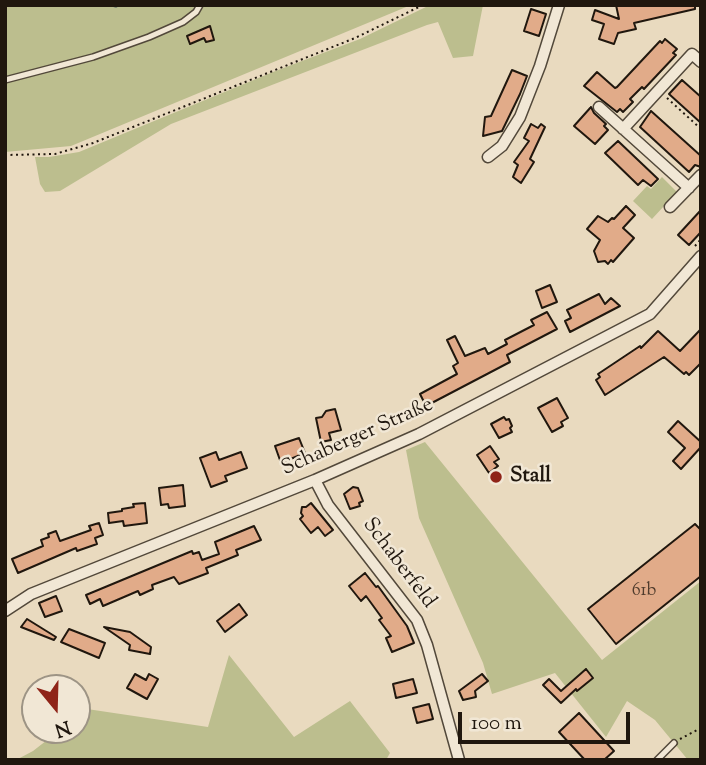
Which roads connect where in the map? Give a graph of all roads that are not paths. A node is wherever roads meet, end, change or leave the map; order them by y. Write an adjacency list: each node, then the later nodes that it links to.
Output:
1 (200, 5): 4 (lane)
2 (559, 5): 7 (street)
3 (701, 62): 6 (street)
4 (5, 80)
5 (598, 107): 6 (street)
6 (622, 129): 9 (street)
7 (488, 157)
8 (701, 175): 9 (street)
9 (688, 188): 10 (street)
10 (670, 207)
11 (697, 252): 12 (street, Schaberger Straße)
12 (315, 480): 13 (street, Schaberger Straße); 15 (street, Schaberfeld)
13 (5, 611)
14 (674, 743): 16 (lane)
15 (459, 760)
16 (657, 760)

